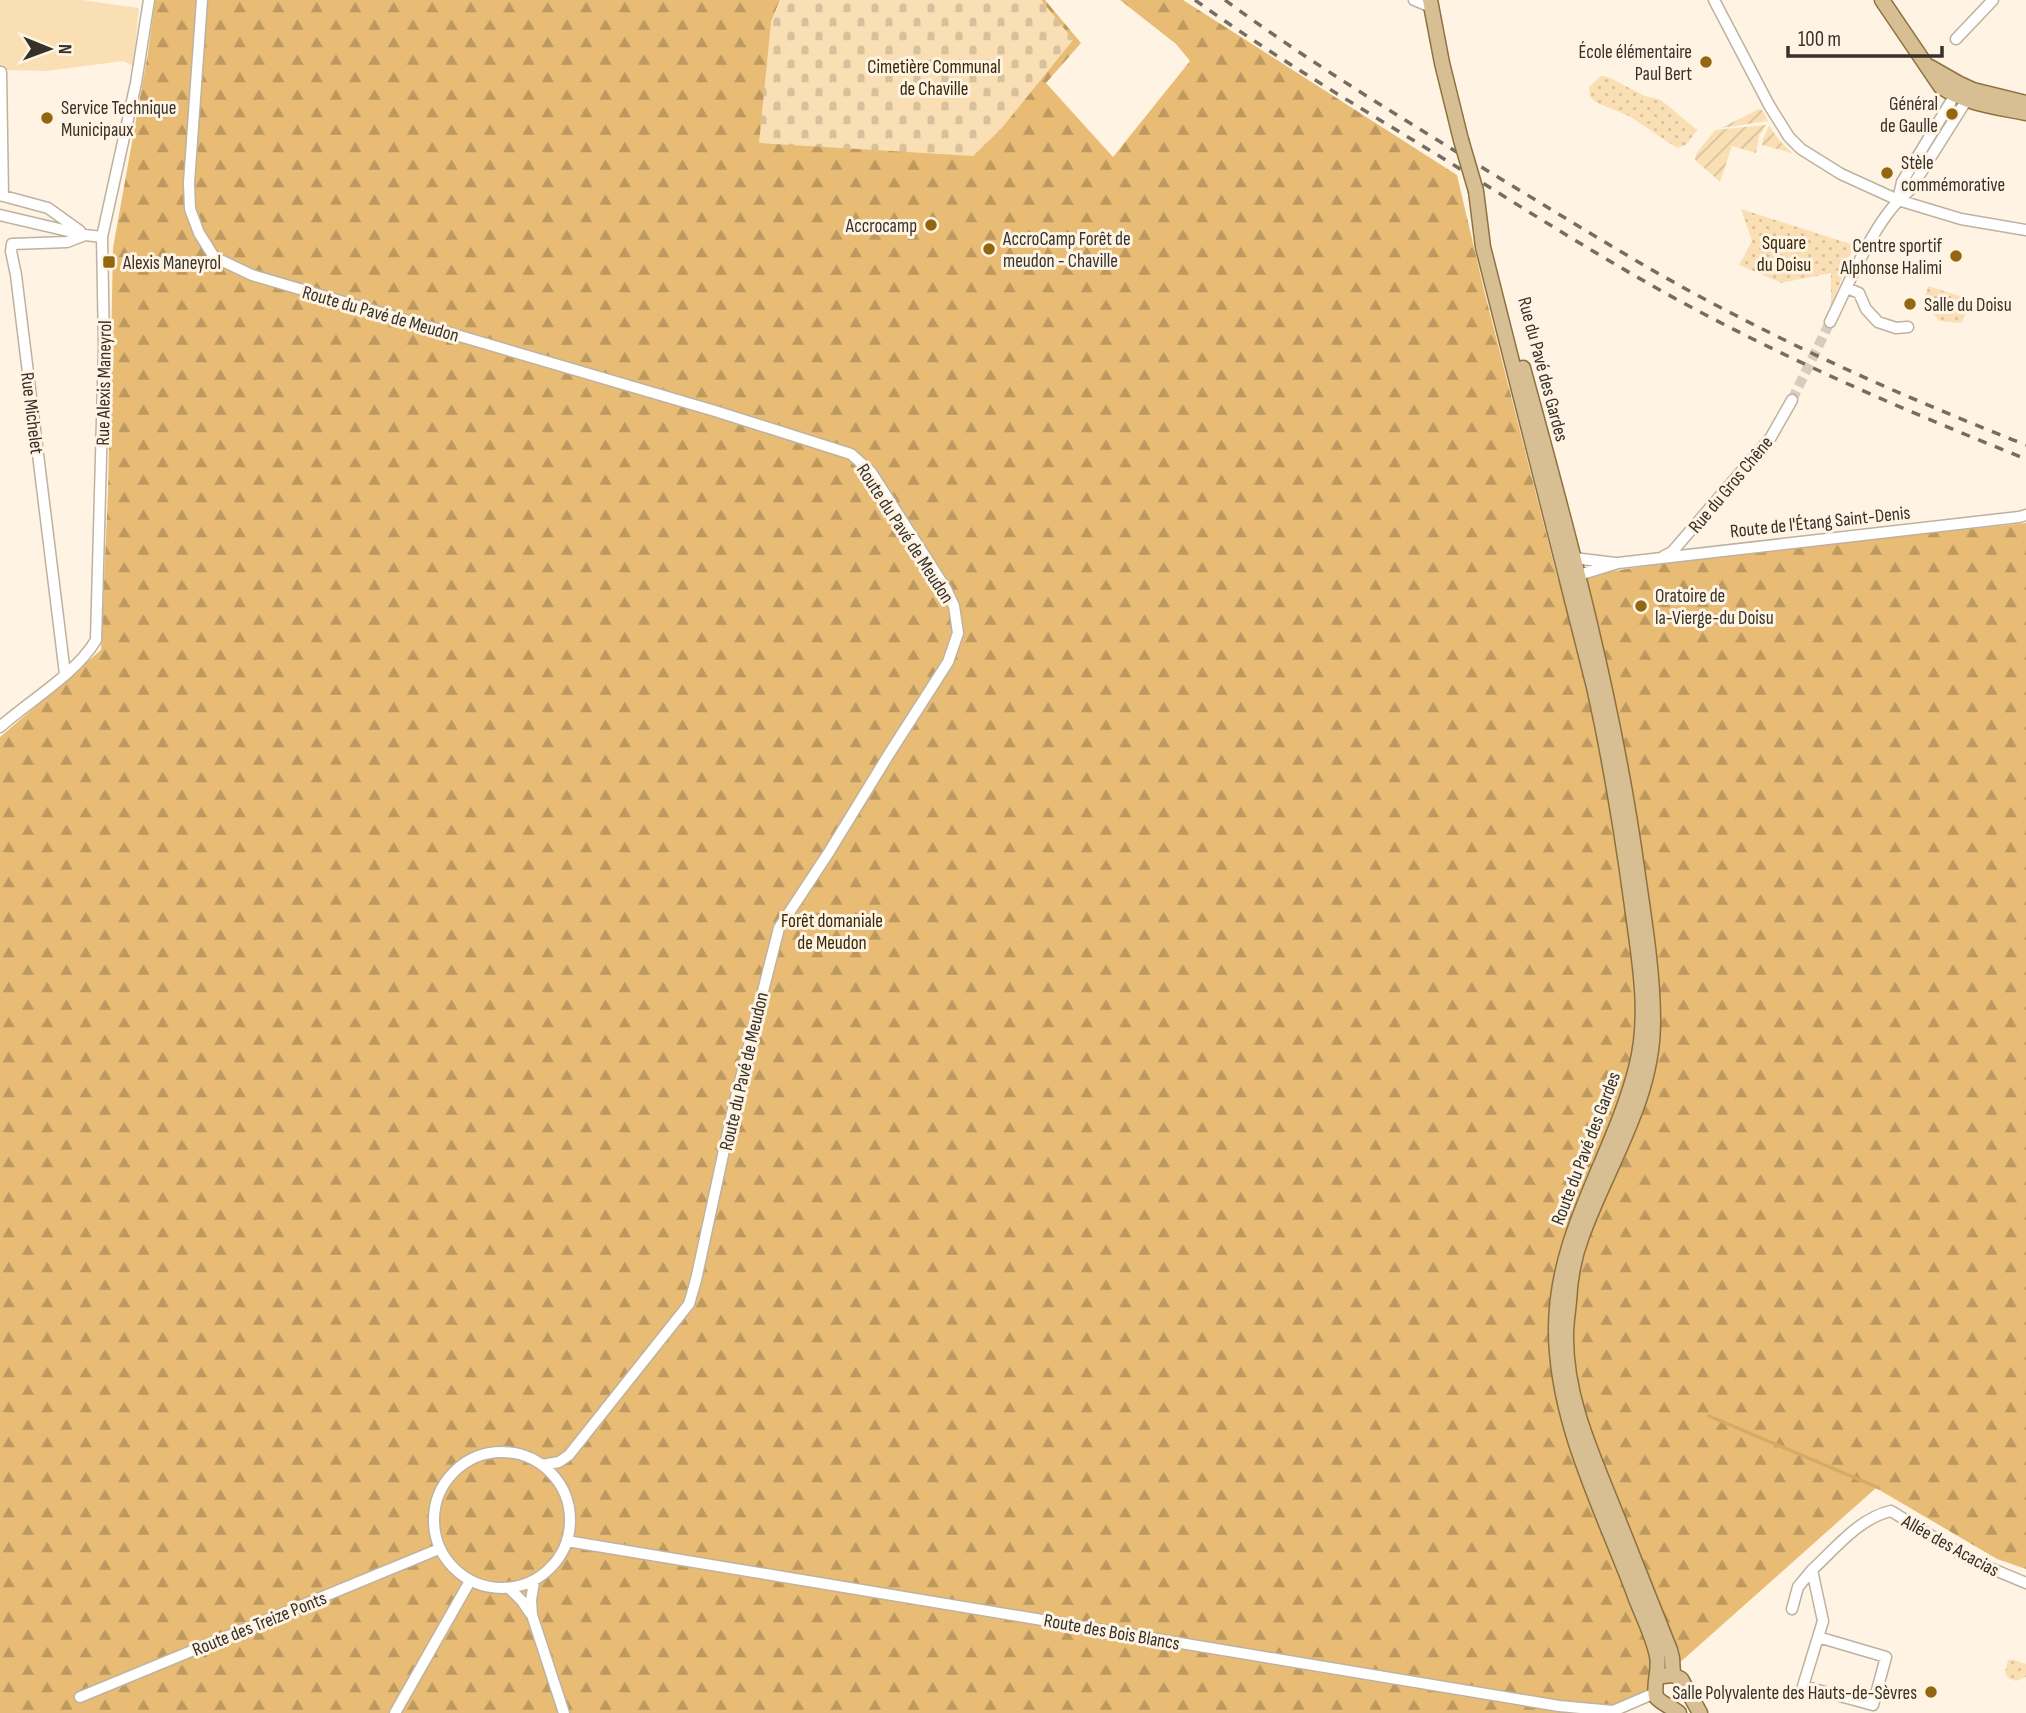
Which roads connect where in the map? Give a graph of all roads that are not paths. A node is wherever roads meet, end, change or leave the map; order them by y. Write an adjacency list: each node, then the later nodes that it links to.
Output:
1 (149, 0): 18 (street, Rue Alexis Maneyrol)
2 (202, 0): 30 (street, Route du Pavé de Meudon)
3 (1414, 0): 7 (street)
4 (1882, 0): 10 (main road)
5 (1993, 0): 8 (street)
6 (1720, 2): 14 (street)
7 (1430, 4): 25 (main road, Rue du Pavé des Gardes, bridge)
8 (1956, 39)
9 (1, 72): 13 (street)
10 (1964, 93): 11 (main road); 12 (main road); 14 (street)
11 (2026, 103)
12 (2026, 113)
13 (1, 196): 17 (street)
14 (1898, 200): 16 (street); 19 (street)
15 (0, 215): 17 (street)
16 (2026, 230)
17 (85, 235): 18 (street, Rue Michelet); 28 (street, Rue Michelet)
18 (102, 237): 28 (street, Rue Alexis Maneyrol)
19 (1847, 288): 20 (street); 21 (street)
20 (1830, 322)
21 (1908, 327)
22 (1792, 400): 24 (street, Rue du Gros Chêne)
23 (2026, 515): 24 (street, Route de l'Étang Saint-Denis)
24 (1658, 558): 26 (street, Route de l'Étang Saint-Denis)
25 (1568, 559): 26 (street, Route de l'Étang Saint-Denis); 27 (main road, Rue du Pavé des Gardes)
26 (1618, 564): 27 (street, Route de l'Étang Saint-Denis)
27 (1572, 576): 41 (main road, Route du Pavé des Gardes); 42 (main road, Route du Pavé des Gardes)
28 (65, 674): 29 (street, Rue Alexis Maneyrol)
29 (0, 727)
30 (542, 1465): 31 (street); 32 (street)
31 (567, 1541): 35 (street); 42 (street, Route des Bois Blancs)
32 (439, 1549): 34 (street); 44 (street, Route des Treize Ponts)
33 (1812, 1570): 36 (street, Allée des Acacias); 38 (street, Allée des Acacias); 40 (street)
34 (470, 1581): 37 (street); 46 (street)
35 (534, 1582): 37 (street); 39 (street)
36 (2026, 1583)
37 (510, 1589): 39 (street)
38 (1792, 1609)
39 (532, 1615): 47 (street)
40 (1818, 1637): 40 (street)
41 (1673, 1675): 42 (main road); 43 (main road, Route du Pavé des Gardes)
42 (1656, 1686): 45 (main road)
43 (1685, 1690): 45 (main road); 48 (main road, Route du Pavé des Gardes)
44 (80, 1697)
45 (1675, 1709)
46 (395, 1713)
47 (564, 1713)
48 (1700, 1713)

